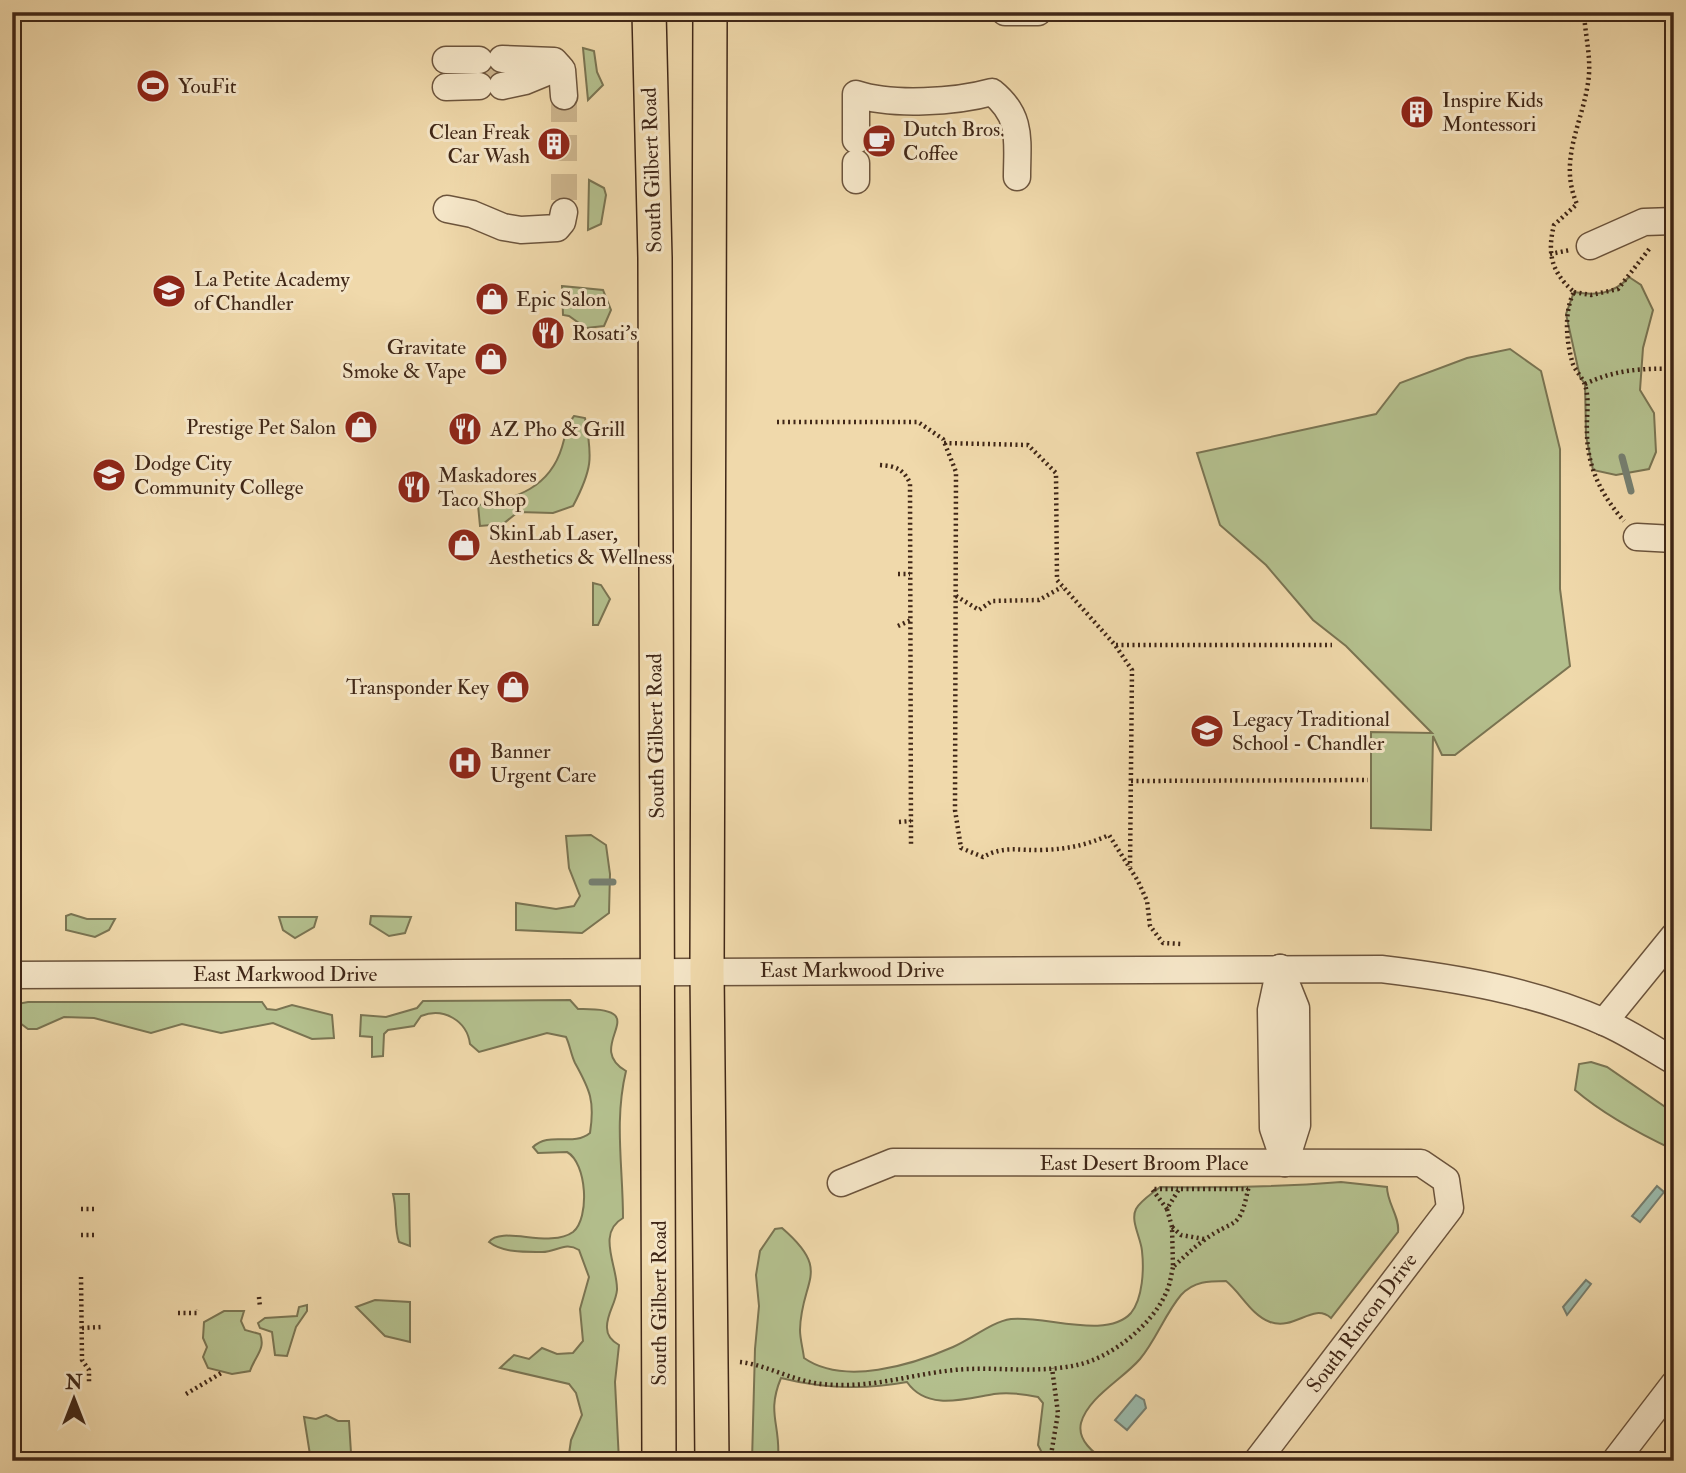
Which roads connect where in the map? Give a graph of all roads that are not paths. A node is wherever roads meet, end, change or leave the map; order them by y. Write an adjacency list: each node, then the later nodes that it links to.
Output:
1 (649, 12): 17 (main road, South Gilbert Road)
2 (710, 12): 18 (main road)
3 (1005, 12): 4 (street)
4 (1038, 12)
5 (446, 73): 6 (street)
6 (564, 96)
7 (856, 161): 8 (street)
8 (1017, 177)
9 (447, 209): 10 (street)
10 (564, 212)
11 (1674, 221): 12 (street)
12 (1590, 246)
13 (1637, 537): 14 (street)
14 (1674, 539)
15 (1674, 936): 20 (street)
16 (1280, 968): 18 (street, East Markwood Drive); 20 (street, East Markwood Drive); 22 (street)
17 (659, 971): 18 (street, East Markwood Drive); 19 (street, East Markwood Drive); 26 (main road, South Gilbert Road)
18 (707, 971): 27 (main road)
19 (12, 975)
20 (1604, 1022): 21 (street, East Markwood Drive)
21 (1674, 1061)
22 (1285, 1163): 23 (street, East Desert Broom Place); 24 (street, East Desert Broom Place)
23 (1446, 1180): 28 (street, South Rincon Drive)
24 (841, 1183)
25 (1674, 1384): 29 (street)
26 (659, 1461)
27 (712, 1461)
28 (1257, 1461)
29 (1615, 1461)

